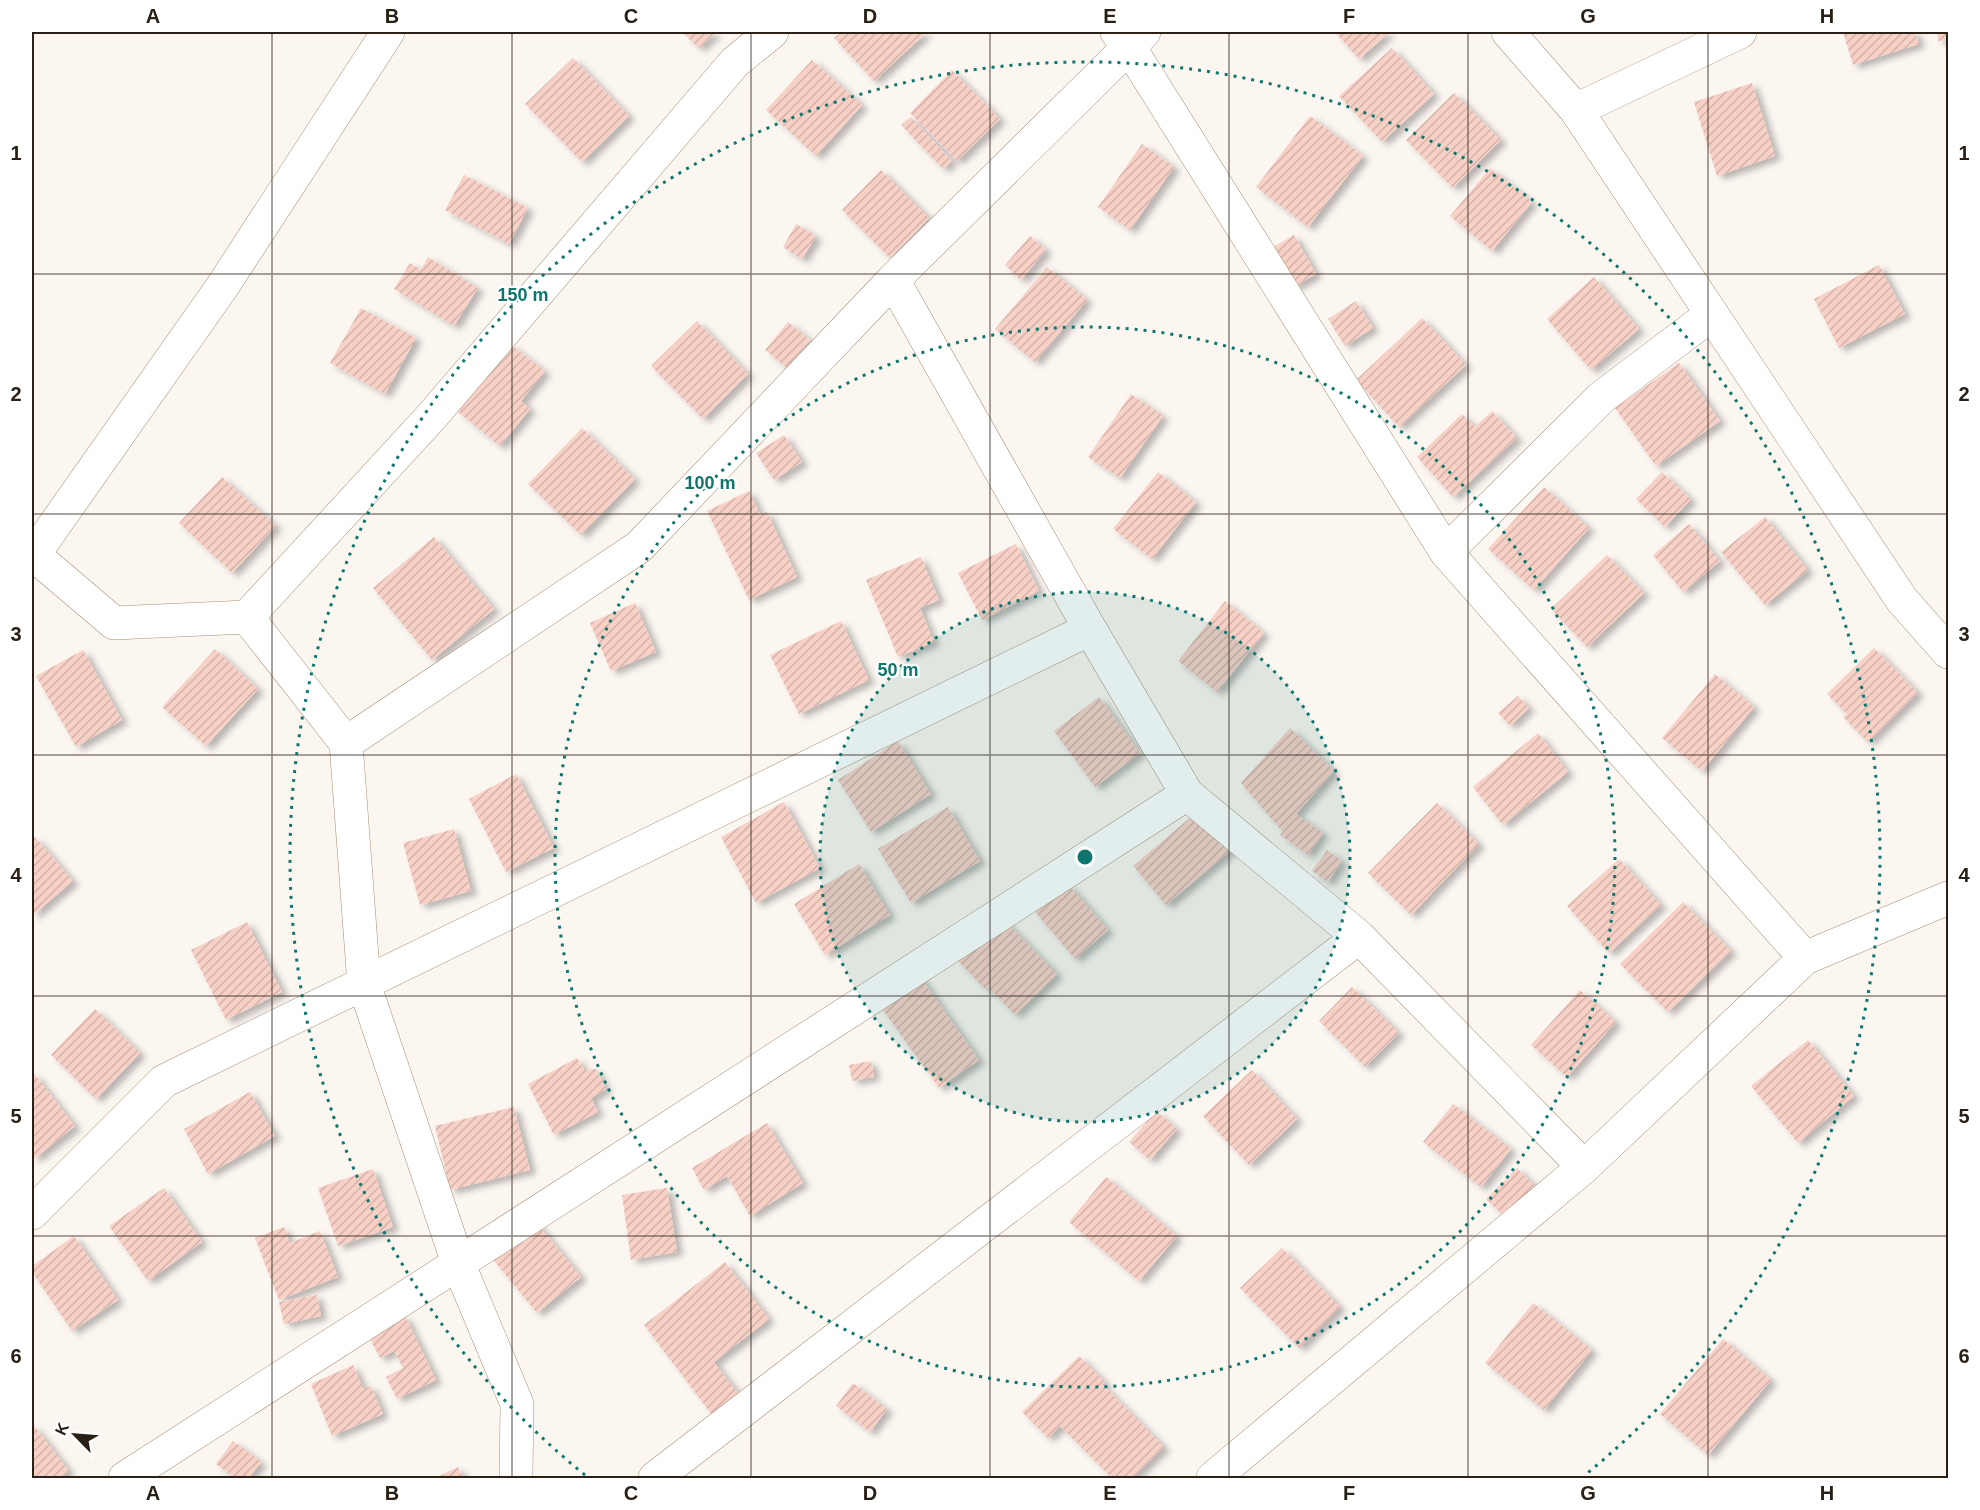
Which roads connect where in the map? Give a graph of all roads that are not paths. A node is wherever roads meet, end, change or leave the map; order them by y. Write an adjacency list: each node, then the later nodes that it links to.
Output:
1 (388, 32): 10 (street)
2 (772, 32): 11 (street)
3 (1508, 32): 6 (street)
4 (1740, 32): 6 (street)
5 (1130, 36): 7 (street); 9 (street)
6 (1576, 110): 8 (street)
7 (893, 280): 12 (street); 14 (street)
8 (1712, 314): 9 (street); 13 (street)
9 (1446, 552): 18 (street)
10 (33, 556): 11 (street)
11 (247, 617): 14 (street)
12 (1090, 629): 15 (street); 19 (street)
13 (1948, 652)
14 (346, 743): 19 (street)
15 (1187, 794): 17 (street); 22 (street)
16 (1948, 898): 18 (street)
17 (1359, 937): 20 (street); 25 (street)
18 (1805, 958): 20 (street)
19 (364, 984): 21 (street); 22 (street)
20 (1584, 1167): 26 (street)
21 (32, 1213)
22 (458, 1263): 23 (street); 24 (street)
23 (125, 1479)
24 (516, 1479)
25 (655, 1479)
26 (1213, 1479)

